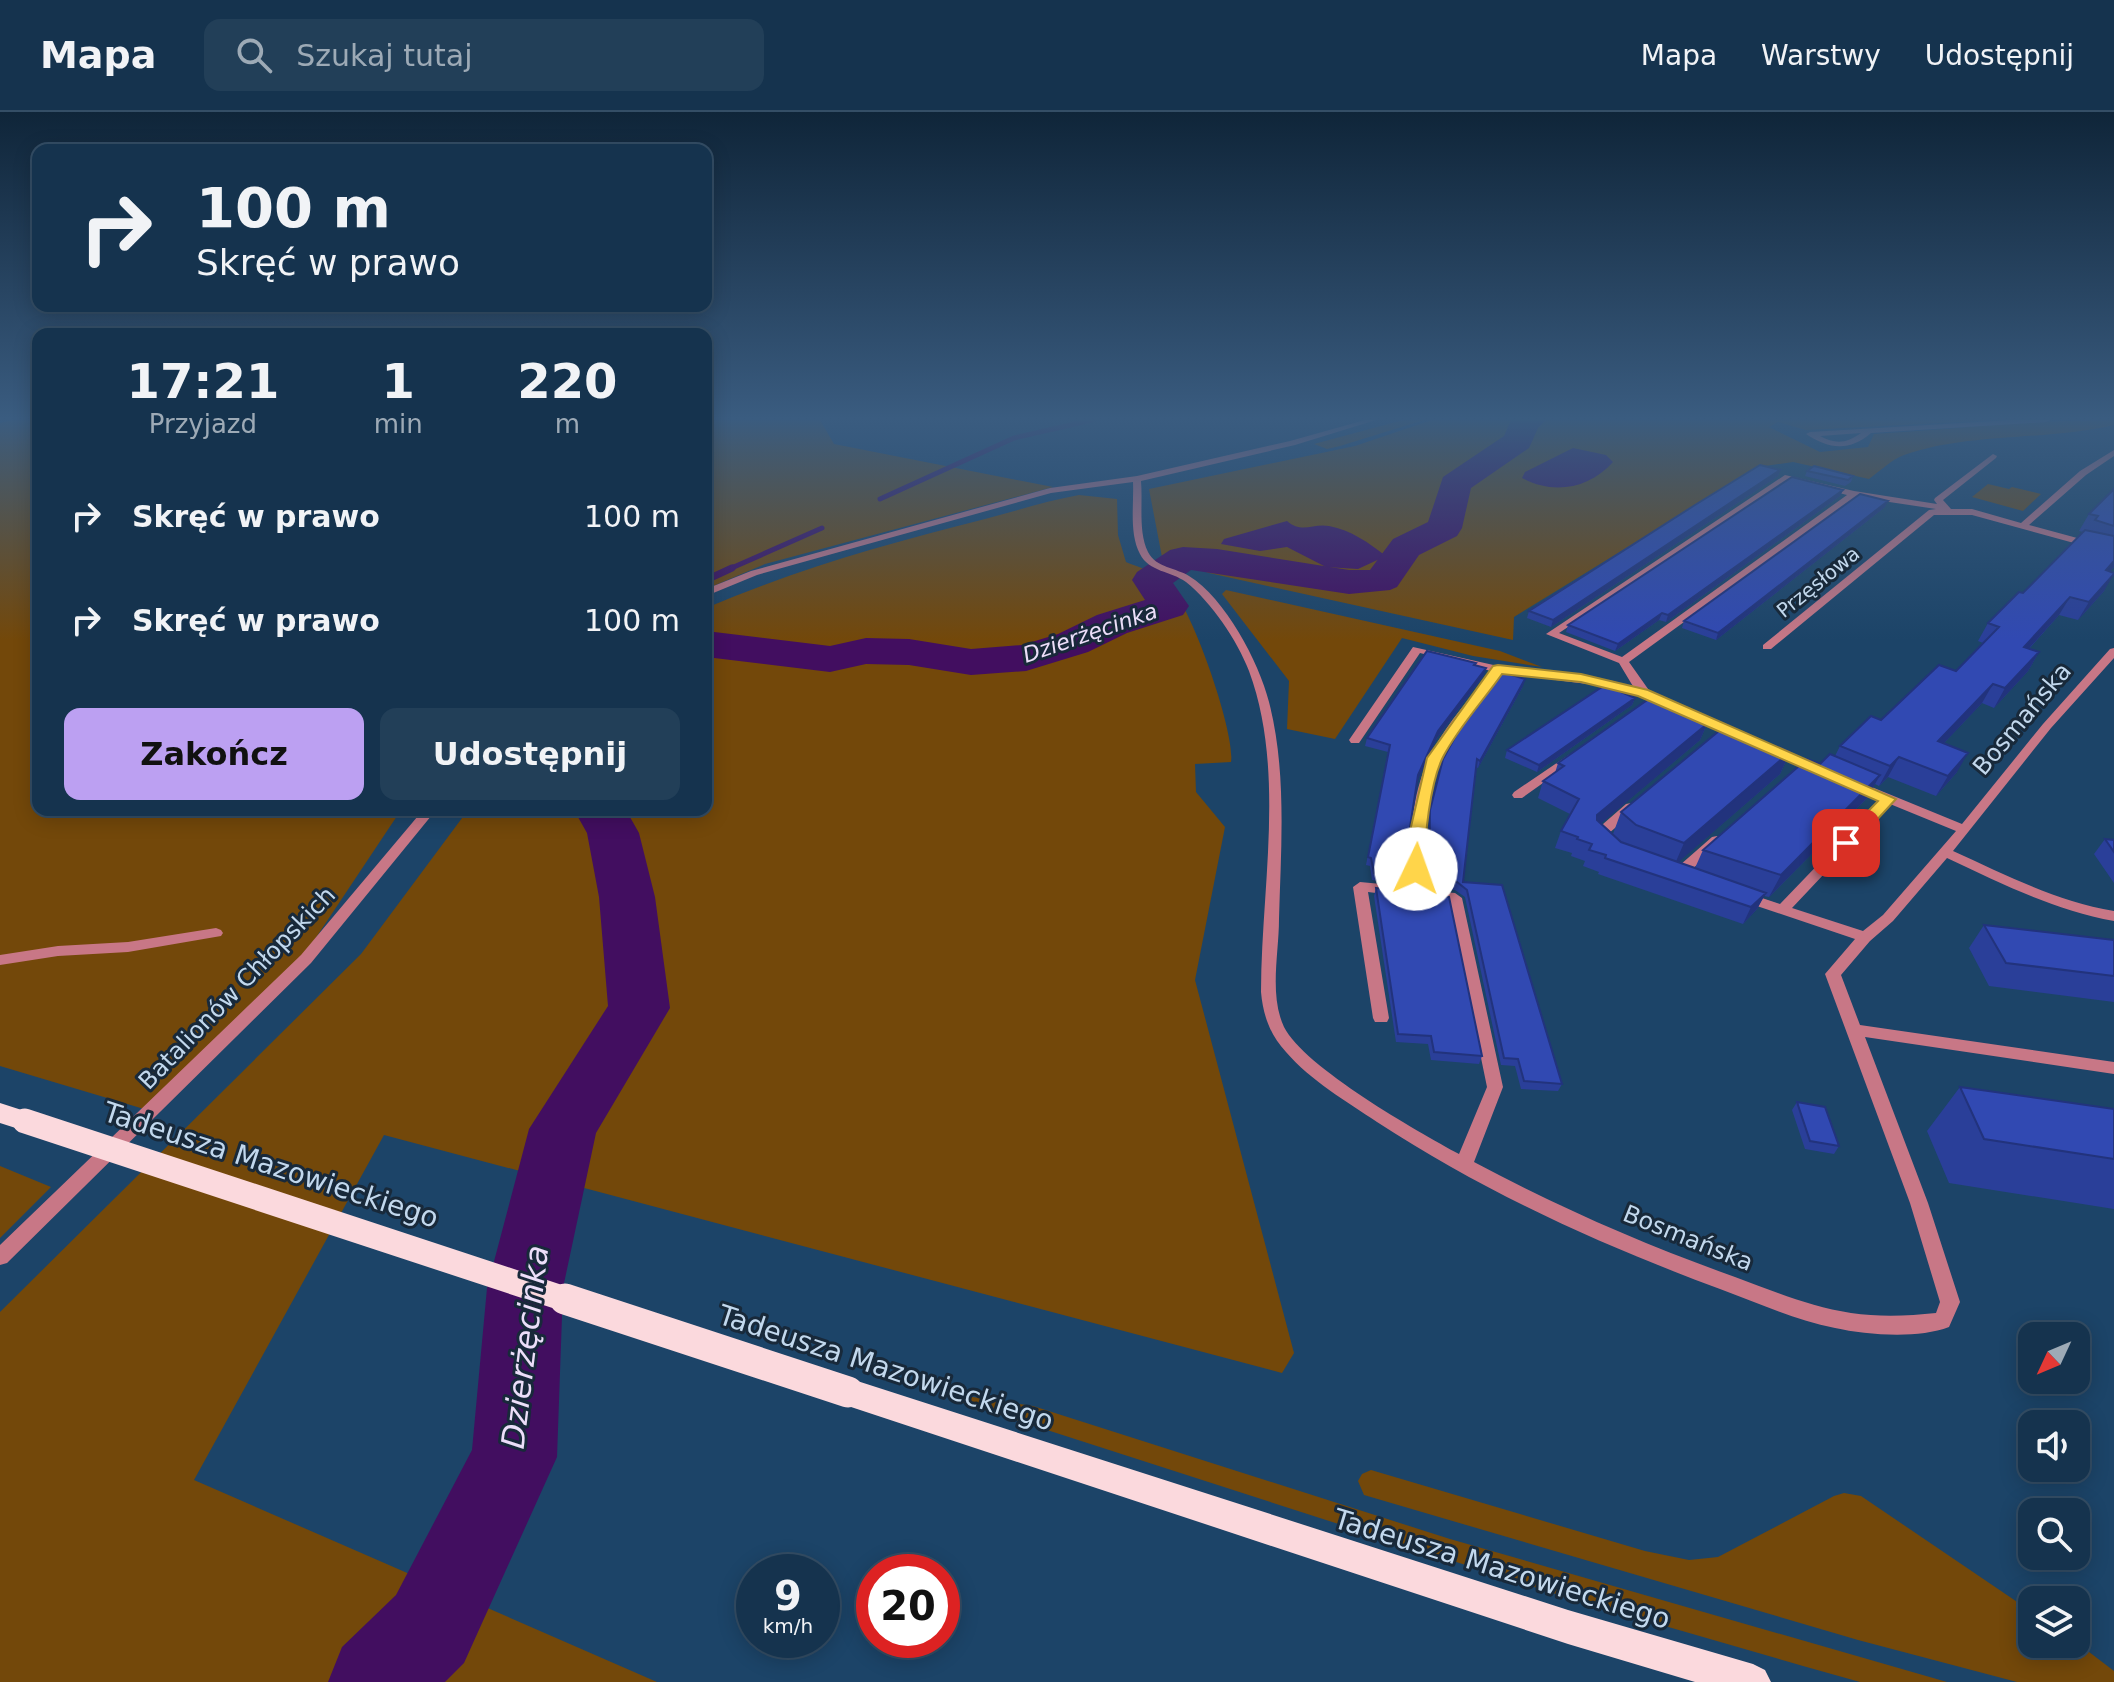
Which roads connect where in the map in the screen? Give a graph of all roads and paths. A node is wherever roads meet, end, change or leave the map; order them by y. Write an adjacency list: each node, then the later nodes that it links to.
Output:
1 (1042, 493): 10 (street)
2 (1138, 493): 46 (street, Bosmańska)
3 (1763, 493): 13 (street)
4 (1946, 493): 7 (street)
5 (2060, 493): 8 (street)
6 (1854, 494): 7 (street); 13 (street)
7 (1948, 510): 8 (street); 11 (street, Przęsłowa)
8 (2022, 526): 9 (street)
9 (2114, 551)
10 (712, 590)
11 (1767, 647)
12 (2114, 651): 30 (street, Bosmańska)
13 (1623, 661): 15 (street)
14 (1498, 669): 15 (street); 18 (street); 35 (street)
15 (1643, 693): 17 (street)
16 (1668, 705): 19 (street)
17 (1641, 708)
18 (1355, 740)
19 (1752, 741)
20 (1765, 746): 22 (street)
21 (1580, 752): 26 (street)
22 (1804, 764): 23 (street); 24 (street)
23 (1793, 774)
24 (1832, 775)
25 (1846, 781): 28 (street)
26 (1518, 795)
27 (1646, 795): 33 (street)
28 (1888, 799): 30 (street); 37 (street)
29 (425, 816): 47 (street, Batalionów Chłopskich)
30 (1964, 830): 32 (street, Bosmańska)
31 (1723, 835): 34 (street)
32 (1945, 852): 38 (street); 40 (street, Bosmańska)
33 (1621, 853)
34 (1692, 880)
35 (1417, 893): 42 (street); 46 (street)
36 (1737, 895): 37 (street)
37 (1782, 910): 40 (street)
38 (2114, 916)
39 (216, 933): 41 (street)
40 (1865, 937): 43 (street, Bosmańska)
41 (0, 960)
42 (1381, 1018)
43 (1854, 1030): 44 (street); 46 (street, Bosmańska)
44 (2114, 1068)
45 (12, 1117): 48 (main road, Tadeusza Mazowieckiego, bridge)
46 (1464, 1164)
47 (0, 1257)
48 (1753, 1682)

